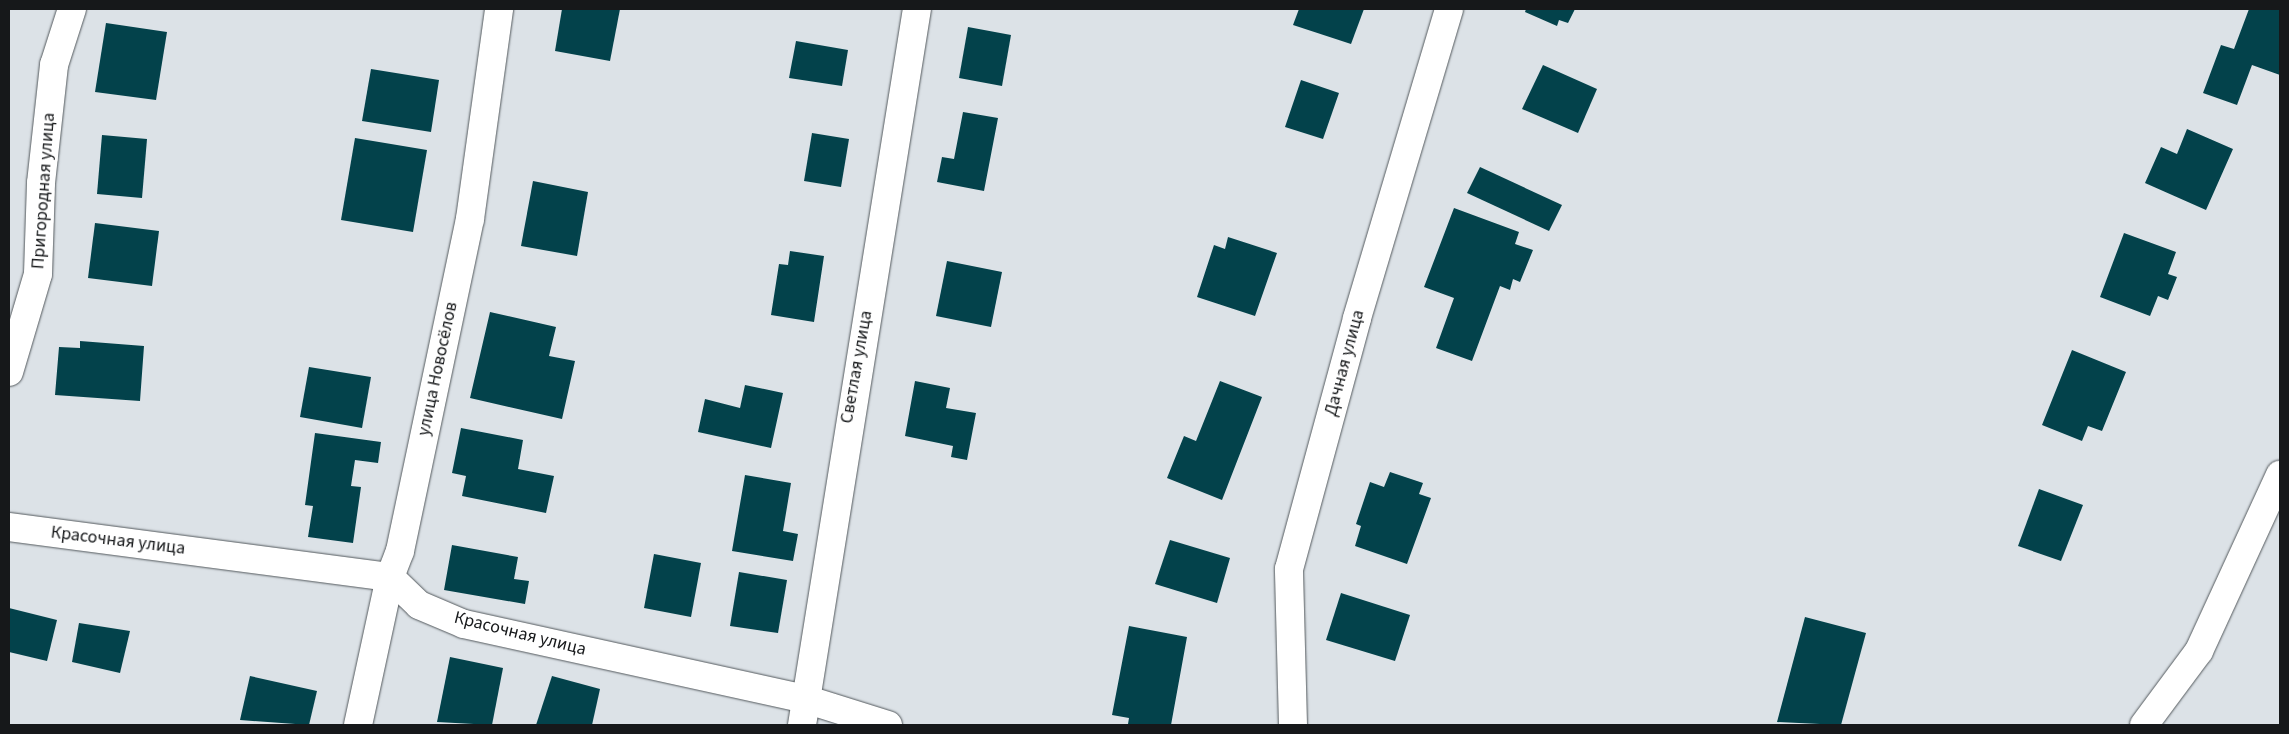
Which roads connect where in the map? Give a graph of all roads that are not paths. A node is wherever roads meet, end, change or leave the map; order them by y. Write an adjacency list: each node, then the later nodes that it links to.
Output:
1 (72, 9): 5 (street, Пригородная улица)
2 (499, 9): 8 (street, улица Новосёлов)
3 (917, 9): 9 (street, Светлая улица)
4 (1449, 9): 12 (street, Дачная улица)
5 (9, 372)
6 (2280, 475): 13 (street)
7 (9, 527): 8 (street, Красочная улица)
8 (390, 577): 9 (street, Красочная улица); 10 (street, улица Новосёлов)
9 (803, 712): 11 (street, Красочная улица)
10 (358, 725)
11 (888, 725)
12 (1293, 725)
13 (2144, 725)

